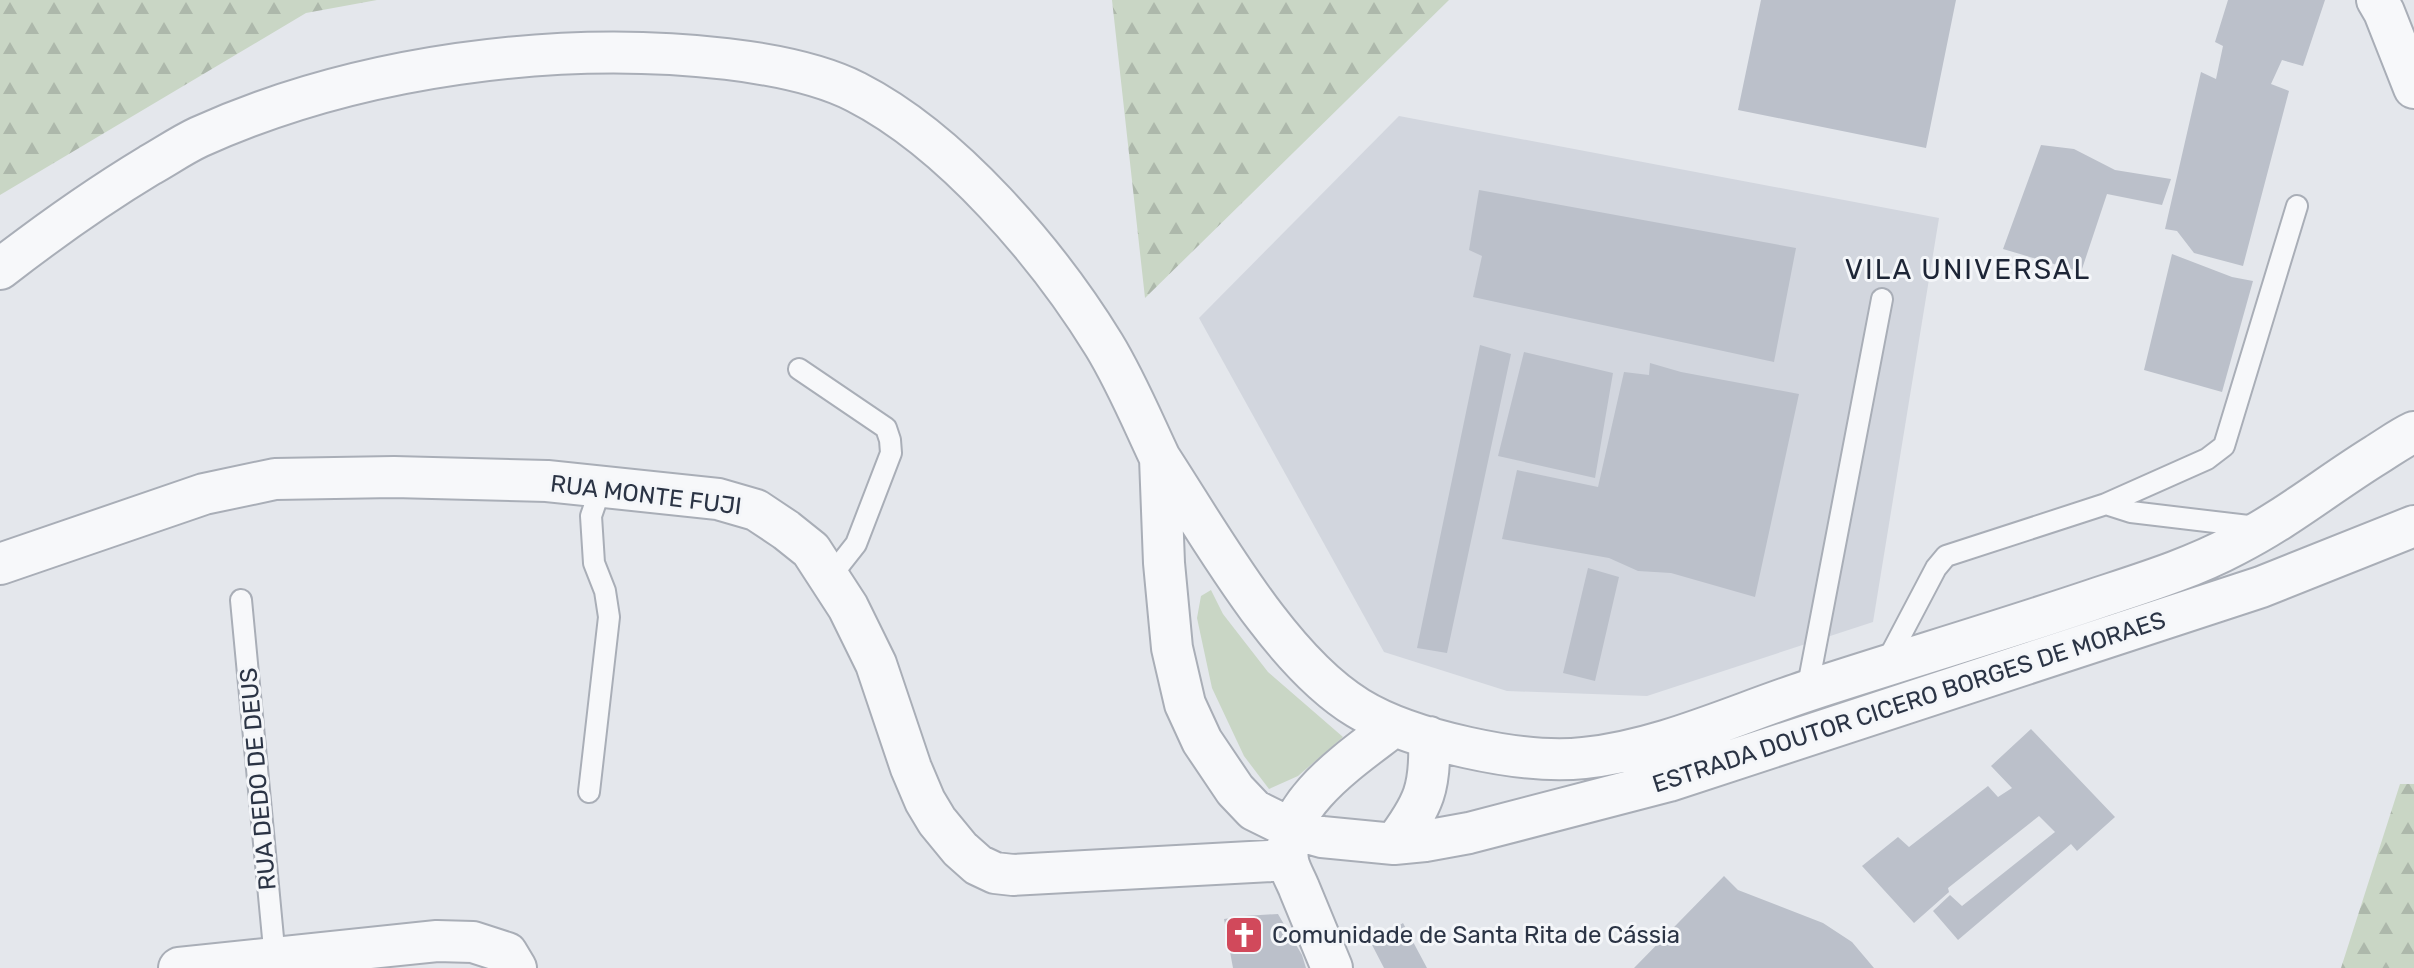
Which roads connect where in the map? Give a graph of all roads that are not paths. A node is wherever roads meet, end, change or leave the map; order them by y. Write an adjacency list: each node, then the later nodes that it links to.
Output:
1 (2377, 0): 2 (street)
2 (2414, 88)
3 (2297, 206): 13 (lane)
4 (0, 269): 9 (street, ESTRADA DOUTOR CICERO BORGES DE MORAES)
5 (1882, 299): 21 (lane)
6 (799, 369): 18 (lane)
7 (2414, 400): 10 (street)
8 (2414, 432): 10 (street, ESTRADA DOUTOR CICERO BORGES DE MORAES)
9 (1160, 458): 22 (street, ESTRADA DOUTOR CICERO BORGES DE MORAES); 24 (street, ESTRADA DOUTOR CICERO BORGES DE MORAES)
10 (2350, 471): 15 (street, ESTRADA DOUTOR CICERO BORGES DE MORAES)
11 (601, 487): 17 (street, RUA MONTE FUJI); 18 (street, RUA MONTE FUJI); 23 (lane)
12 (2414, 503): 16 (street)
13 (2106, 504): 15 (lane); 20 (lane)
14 (2414, 526): 16 (street, ESTRADA DOUTOR CICERO BORGES DE MORAES)
15 (2265, 528): 20 (street, ESTRADA DOUTOR CICERO BORGES DE MORAES)
16 (2328, 560): 25 (street, ESTRADA DOUTOR CICERO BORGES DE MORAES)
17 (0, 564)
18 (830, 577): 24 (street, RUA MONTE FUJI)
19 (241, 600): 27 (lane, RUA DEDO DE DEUS)
20 (1883, 668): 21 (street, ESTRADA DOUTOR CICERO BORGES DE MORAES)
21 (1807, 691): 22 (street, ESTRADA DOUTOR CICERO BORGES DE MORAES)
22 (1411, 732): 24 (street); 25 (street)
23 (589, 792)
24 (1289, 844): 25 (street, ESTRADA DOUTOR CICERO BORGES DE MORAES); 29 (street)
25 (1394, 844)
26 (512, 961): 27 (street)
27 (274, 963): 28 (street)
28 (179, 968)
29 (1332, 968)

